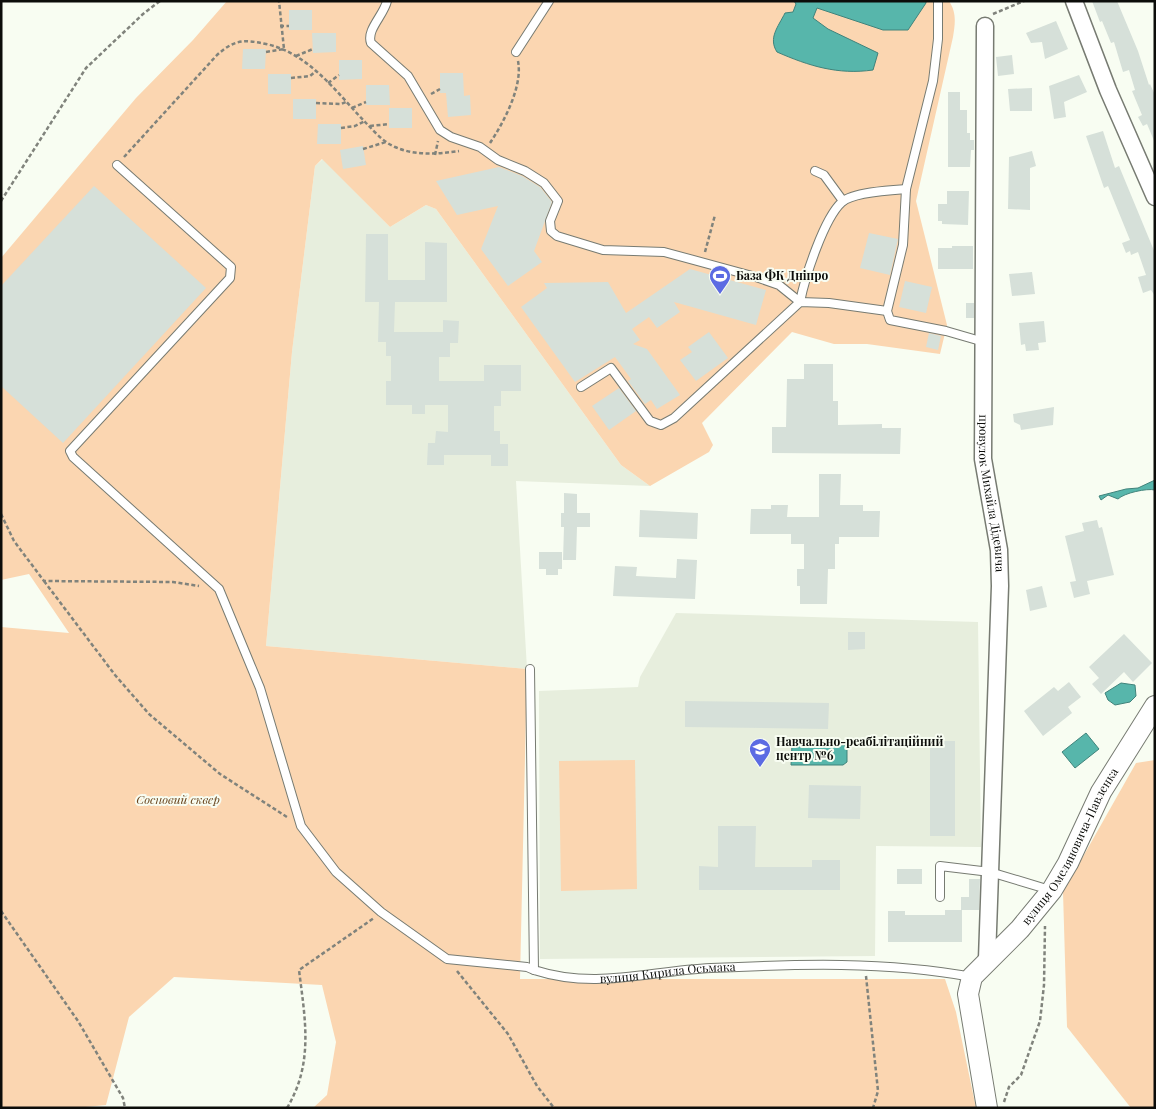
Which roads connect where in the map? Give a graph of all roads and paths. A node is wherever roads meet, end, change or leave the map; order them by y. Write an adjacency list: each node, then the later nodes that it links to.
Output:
1 (160, 1): 35 (path)
2 (279, 1): 8 (path)
3 (387, 1): 29 (lane)
4 (550, 1): 14 (lane)
5 (938, 1): 33 (lane)
6 (1024, 1): 10 (path)
7 (1074, 1): 34 (street)
8 (280, 26): 9 (path); 11 (path)
9 (289, 26)
10 (986, 26): 41 (street, провулок Михайла Дідевича)
11 (284, 49): 13 (path); 15 (path); 31 (path)
12 (313, 49): 15 (path)
13 (266, 52)
14 (516, 52): 29 (path)
15 (296, 56): 16 (path)
16 (316, 71): 18 (path); 19 (path)
17 (339, 75): 19 (path)
18 (291, 78)
19 (328, 83): 20 (path)
20 (346, 102): 22 (path); 23 (path)
21 (366, 102): 23 (path)
22 (316, 103)
23 (352, 108): 24 (path)
24 (365, 121): 26 (path); 27 (path)
25 (389, 124): 26 (path)
26 (370, 126): 28 (path)
27 (341, 128)
28 (386, 142): 29 (path); 30 (path)
29 (480, 147): 38 (lane)
30 (363, 150)
31 (117, 164): 45 (lane)
32 (815, 171): 36 (lane)
33 (906, 189): 36 (lane); 40 (lane)
34 (1155, 197)
35 (1, 201)
36 (843, 201): 39 (lane)
37 (715, 216): 38 (path)
38 (702, 263): 39 (lane)
39 (800, 302): 40 (lane); 42 (lane)
40 (887, 311): 41 (lane)
41 (984, 342): 49 (street, провулок Михайла Дідевича)
42 (581, 387)
43 (1, 514): 44 (path)
44 (44, 581): 45 (path); 48 (path)
45 (219, 589): 48 (lane)
46 (530, 669): 57 (lane)
47 (1155, 706): 50 (street, вулиця Омеляновича-Павленка)
48 (301, 826): 53 (lane)
49 (990, 872): 50 (lane); 51 (lane); 55 (street, провулок Михайла Дідевича)
50 (1048, 895): 55 (street, вулиця Омеляновича-Павленка); 64 (path)
51 (940, 897)
52 (1, 911): 59 (path)
53 (381, 912): 54 (lane); 60 (path)
54 (447, 959): 57 (lane, вулиця Кирила Осьмака); 61 (path)
55 (987, 959): 58 (street, вулиця Омеляновича-Павленка)
56 (865, 965): 57 (lane, вулиця Кирила Осьмака); 58 (lane, вулиця Кирила Осьмака); 62 (path)
57 (534, 970)
58 (972, 977): 63 (street)
59 (124, 1108)
60 (287, 1108)
61 (554, 1108)
62 (874, 1108)
63 (987, 1108)
64 (1002, 1108)

